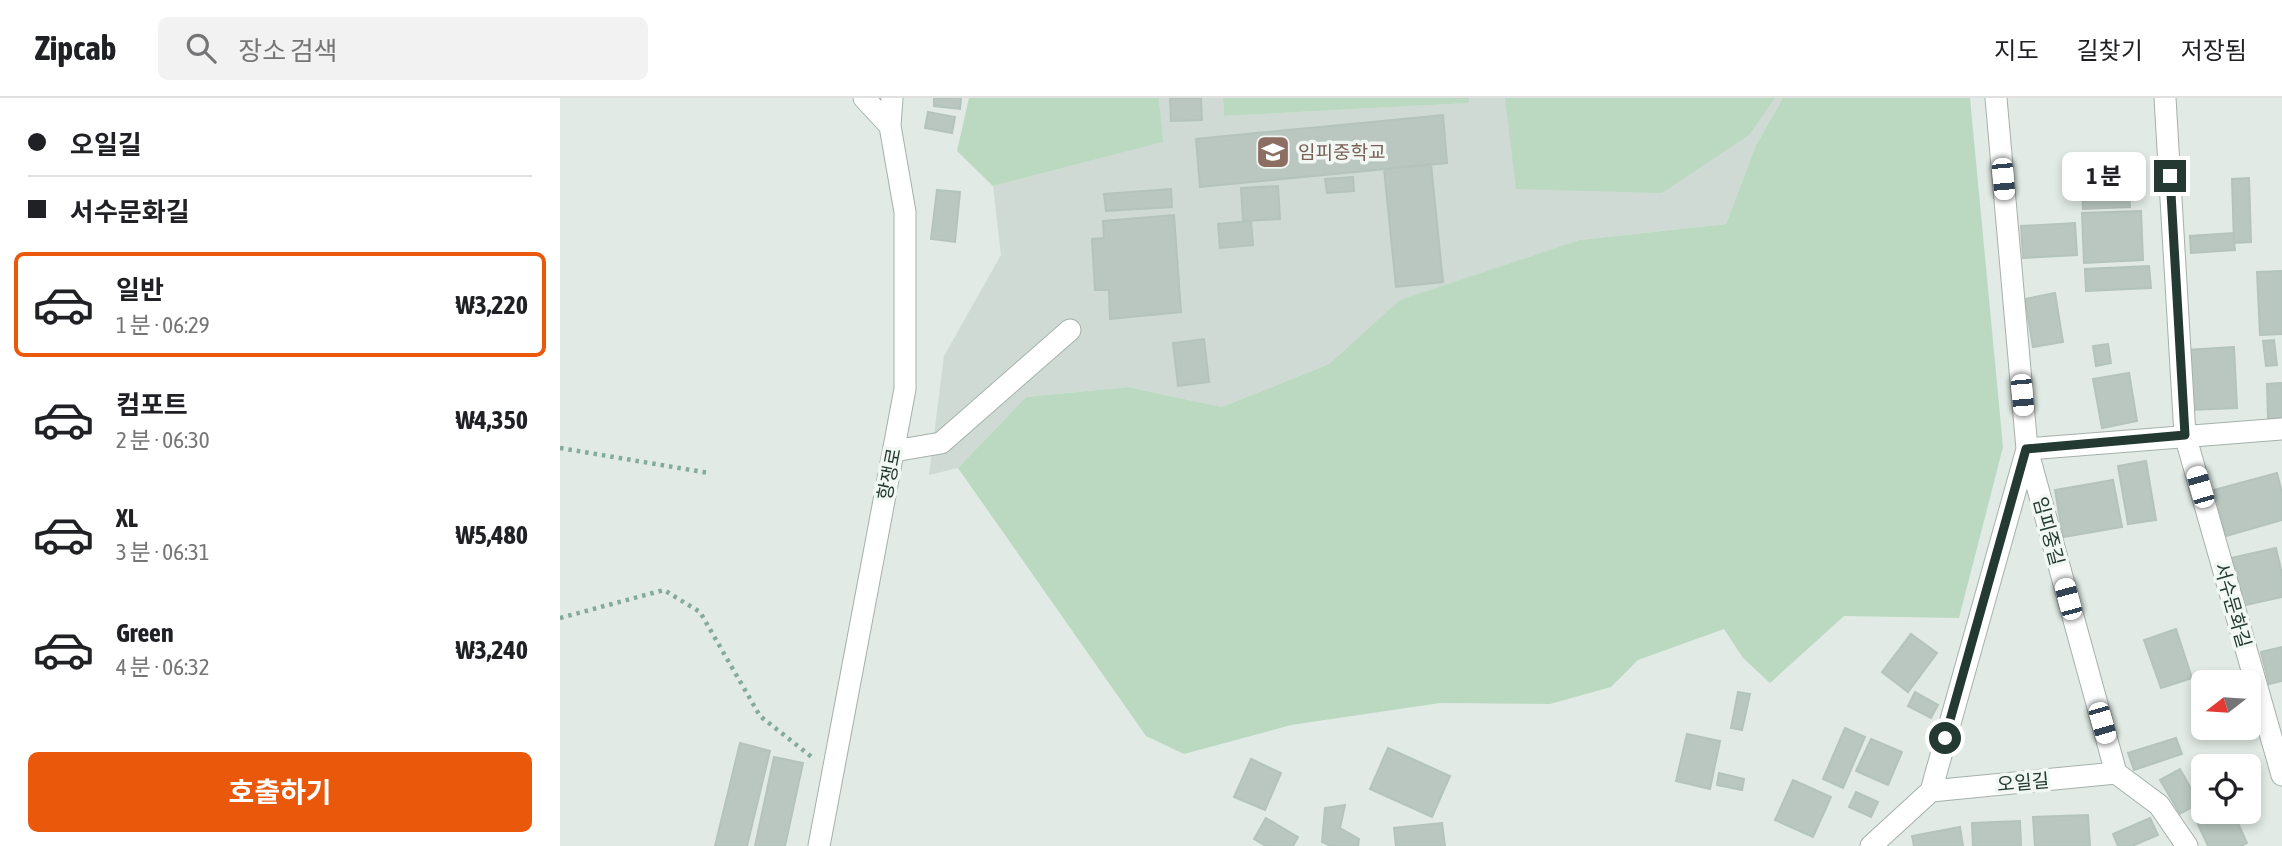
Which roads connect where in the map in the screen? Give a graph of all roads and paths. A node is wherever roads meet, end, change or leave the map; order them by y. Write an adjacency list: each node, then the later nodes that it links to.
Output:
1 (864, 98): 5 (street)
2 (892, 98): 5 (street, 항쟁로)
3 (1996, 98): 10 (street, 임피중길)
4 (2165, 98): 8 (street, 서수문화길)
5 (890, 126): 11 (street, 항쟁로)
6 (1070, 330): 11 (street)
7 (2282, 429): 8 (street)
8 (2185, 435): 10 (street); 16 (street, 서수문화길)
9 (560, 448): 12 (path)
10 (2026, 449): 14 (street, 임피중길); 17 (street)
11 (894, 452): 15 (street, 항쟁로)
12 (709, 473)
13 (560, 618): 15 (path)
14 (2116, 773): 17 (street, 오일길); 20 (street)
15 (832, 774): 18 (street, 항쟁로)
16 (2282, 775)
17 (1931, 791): 19 (street)
18 (819, 846)
19 (1871, 846)
20 (2187, 846)

